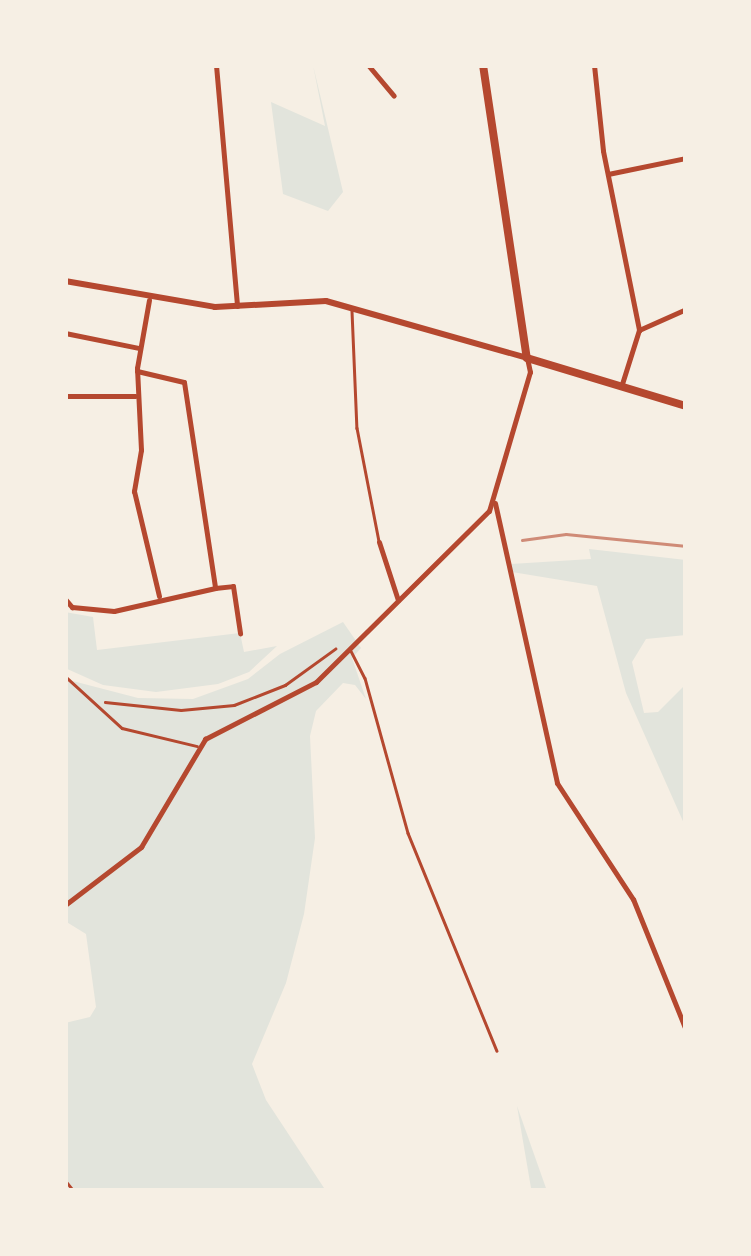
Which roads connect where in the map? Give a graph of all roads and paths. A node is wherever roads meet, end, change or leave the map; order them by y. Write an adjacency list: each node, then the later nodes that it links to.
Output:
1 (216, 65): 10 (street)
2 (368, 65): 5 (street)
3 (483, 65): 16 (main road)
4 (594, 65): 7 (street)
5 (394, 96)
6 (686, 158): 7 (street)
7 (608, 174): 13 (street)
8 (65, 280): 9 (street)
9 (149, 300): 10 (street); 15 (street)
10 (236, 306): 11 (street)
11 (353, 307): 16 (street); 23 (lane)
12 (686, 309): 13 (street)
13 (639, 330): 18 (street)
14 (65, 333): 15 (street)
15 (139, 348): 17 (street)
16 (527, 358): 18 (main road); 22 (street)
17 (137, 370): 20 (street); 24 (street)
18 (621, 386): 21 (main road)
19 (65, 396): 20 (street)
20 (135, 396): 25 (street)
21 (686, 406)
22 (495, 502): 27 (street); 35 (street)
23 (379, 542): 27 (street)
24 (216, 588): 25 (street); 28 (street)
25 (159, 596): 26 (street)
26 (65, 598)
27 (398, 600): 30 (street)
28 (240, 633)
29 (336, 649): 32 (path)
30 (350, 650): 33 (street); 36 (lane)
31 (65, 676): 32 (lane)
32 (94, 699): 33 (lane)
33 (198, 747): 34 (street)
34 (65, 905)
35 (686, 1030)
36 (497, 1051)
37 (65, 1180): 38 (path)
38 (74, 1191)

